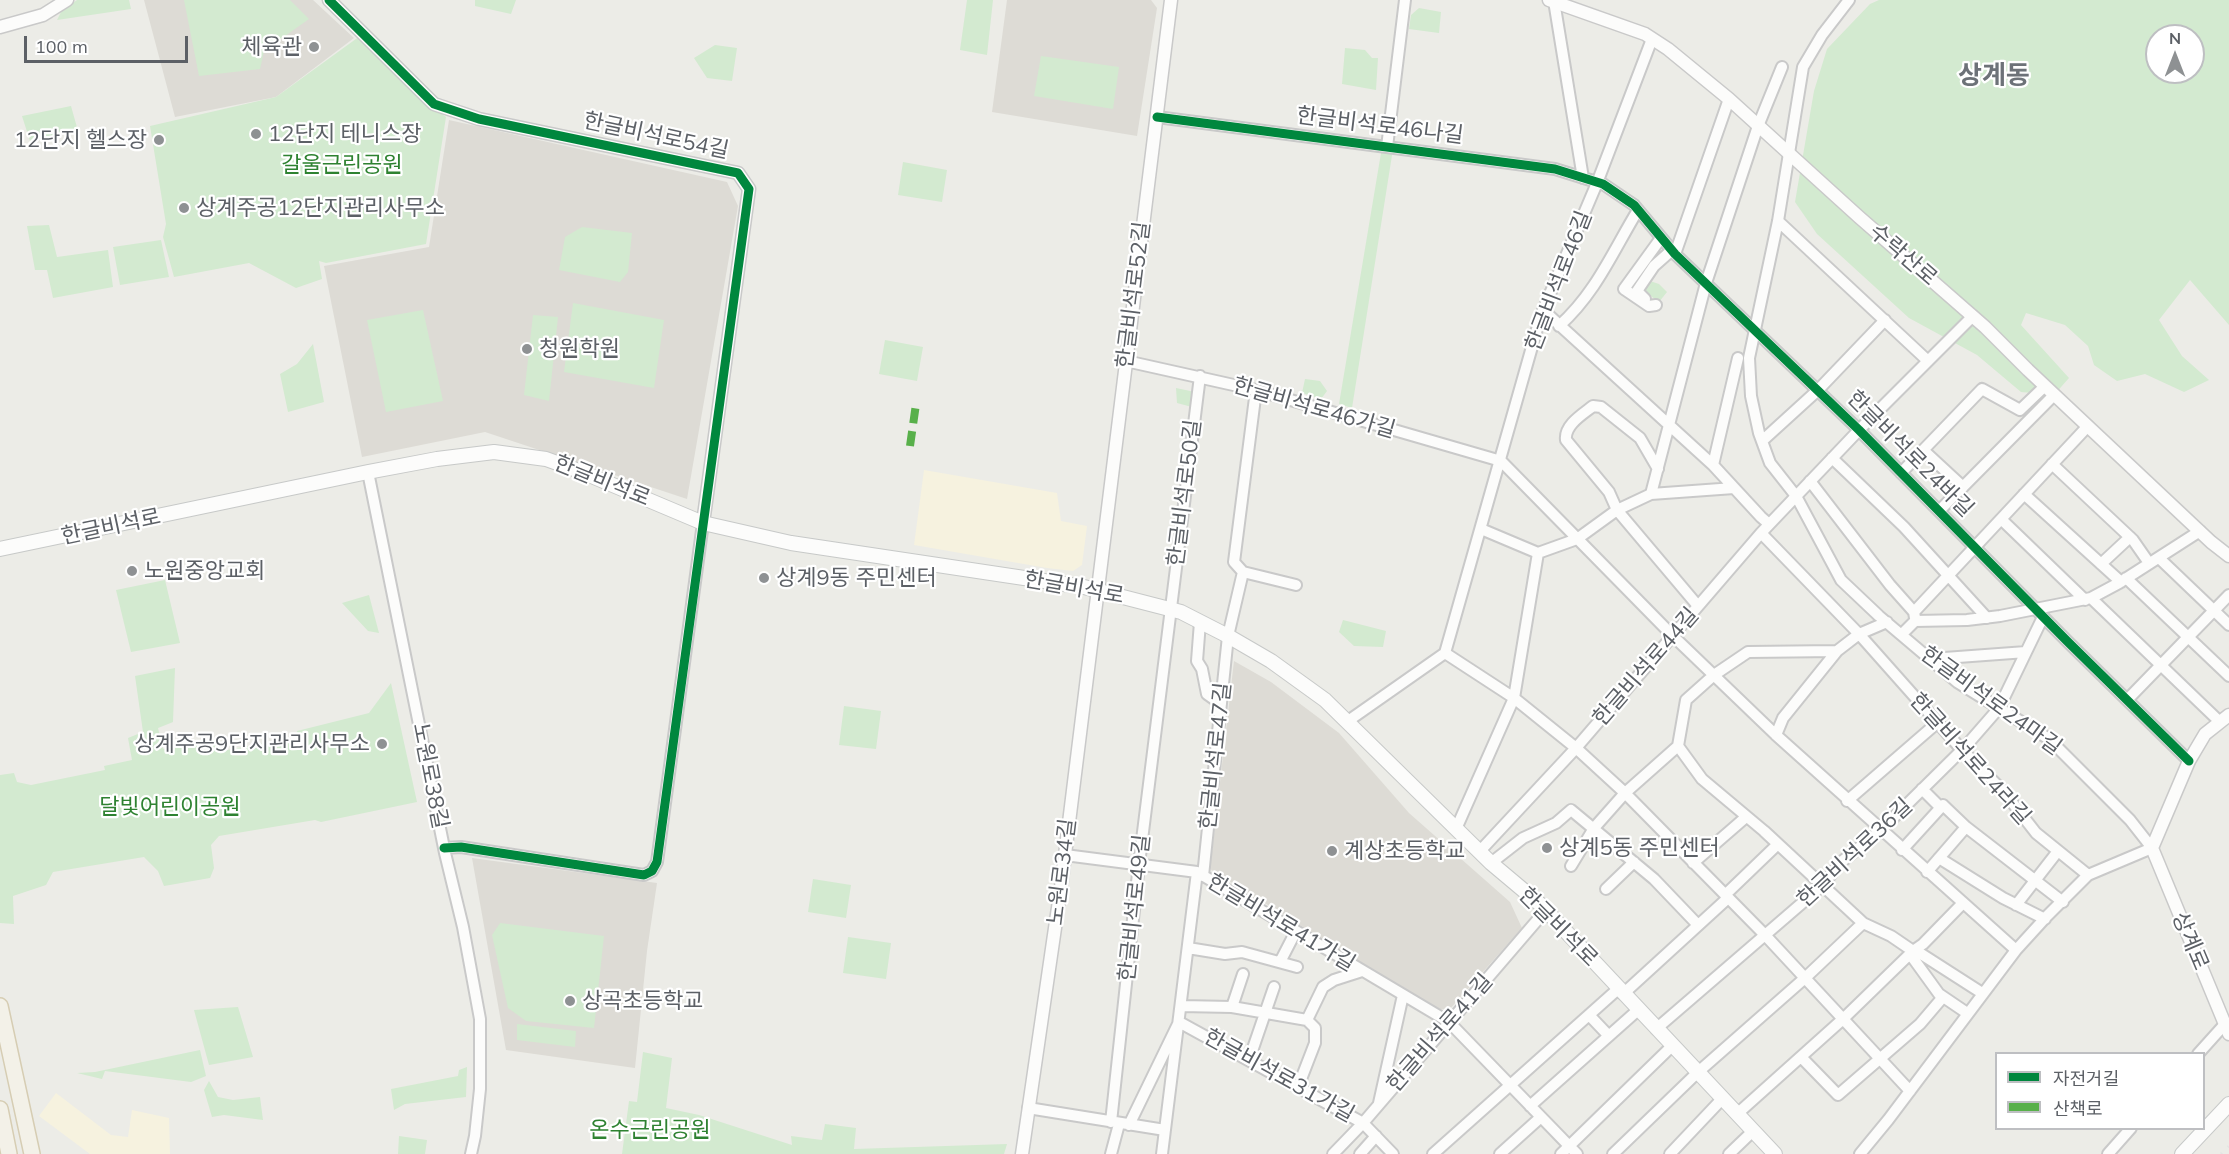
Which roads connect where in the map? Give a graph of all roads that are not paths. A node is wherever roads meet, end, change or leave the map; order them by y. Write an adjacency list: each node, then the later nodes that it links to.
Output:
1 (67, 0): 8 (street)
2 (329, 0): 56 (street, 한글비석로54길)
3 (1171, 0): 12 (street, 한글비석로52길)
4 (1405, 0): 14 (street)
5 (1549, 0): 7 (street, 수락산로)
6 (1849, 0): 15 (street, 한글비석로24마길)
7 (1554, 1): 9 (street, 수락산로); 16 (street)
8 (0, 27)
9 (1652, 39): 11 (street, 수락산로); 17 (street, 한글비석로46길)
10 (1782, 67): 13 (street)
11 (1729, 99): 13 (street, 수락산로); 21 (street)
12 (1157, 117): 14 (street, 한글비석로46나길); 29 (street, 한글비석로52길)
13 (1758, 126): 15 (street, 수락산로); 22 (street)
14 (1387, 147): 16 (street, 한글비석로46나길)
15 (1788, 152): 19 (street, 한글비석로24마길); 24 (street, 수락산로)
16 (1583, 178): 17 (street, 한글비석로46나길)
17 (1597, 183): 18 (street, 한글비석로24바길); 23 (street, 한글비석로46길)
18 (1638, 210): 20 (street, 한글비석로24바길); 26 (street)
19 (1778, 220): 25 (street); 27 (street, 한글비석로24마길)
20 (1661, 238): 21 (street, 한글비석로24바길); 21 (street)
21 (1673, 252): 22 (street, 한글비석로24바길)
22 (1706, 283): 27 (street, 한글비석로24바길); 36 (street)
23 (1543, 310): 26 (street); 41 (street, 한글비석로46길)
24 (1973, 316): 30 (street, 한글비석로44길); 34 (street, 수락산로)
25 (1884, 320): 30 (street); 33 (street)
26 (1559, 326): 36 (street)
27 (1754, 328): 33 (street, 한글비석로24바길); 38 (street, 한글비석로24마길)
28 (1738, 358): 43 (street)
29 (1126, 361): 31 (street, 한글비석로46가길); 73 (street, 한글비석로52길)
30 (1928, 361): 37 (street, 한글비석로44길)
31 (1200, 376): 32 (street, 한글비석로46가길); 77 (street, 한글비석로50길)
32 (1256, 390): 41 (street, 한글비석로46가길); 69 (street)
33 (1818, 390): 37 (street, 한글비석로24바길); 38 (street)
34 (2050, 390): 35 (street, 수락산로); 39 (street); 48 (street)
35 (2088, 426): 42 (street); 59 (street, 수락산로)
36 (1670, 427): 43 (street); 44 (street)
37 (1859, 430): 40 (street, 한글비석로44길); 46 (street, 한글비석로24바길)
38 (1762, 441): 52 (street, 한글비석로24마길)
39 (1923, 450): 46 (street); 48 (street)
40 (1832, 458): 47 (street, 한글비석로44길); 70 (street)
41 (1501, 461): 58 (street, 한글비석로46길); 62 (street)
42 (2052, 464): 51 (street); 61 (street)
43 (1713, 465): 49 (street)
44 (1658, 469): 50 (street); 53 (street)
45 (368, 471): 56 (main road, 한글비석로); 64 (main road, 한글비석로); 119 (street, 노원로38길)
46 (1901, 473): 54 (street, 한글비석로24바길)
47 (1810, 481): 52 (street, 한글비석로44길); 80 (street)
48 (1963, 487): 54 (street)
49 (1734, 488): 50 (street); 57 (street)
50 (1651, 494): 53 (street)
51 (2024, 494): 55 (street); 68 (street)
52 (1796, 496): 57 (street, 한글비석로44길); 83 (street, 한글비석로24마길)
53 (1617, 510): 62 (street); 76 (street)
54 (1939, 512): 63 (street, 한글비석로24바길)
55 (2001, 519): 63 (street); 75 (street)
56 (703, 523): 73 (main road, 한글비석로); 119 (street)
57 (1769, 524): 60 (street, 한글비석로44길)
58 (1481, 529): 65 (street); 92 (street, 한글비석로46길)
59 (2200, 531): 66 (street, 수락산로); 67 (street)
60 (1761, 532): 76 (street, 한글비석로44길); 85 (street, 한글비석로24라길)
61 (2130, 537): 67 (street); 68 (street)
62 (1577, 539): 65 (street); 88 (street)
63 (1975, 547): 70 (street, 한글비석로24바길); 79 (street, 한글비석로24바길)
64 (0, 549)
65 (1538, 553): 97 (street)
66 (2229, 556)
67 (2154, 560): 71 (street); 78 (street)
68 (2101, 564): 71 (street)
69 (1243, 572): 72 (street); 87 (street, 한글비석로47길)
70 (1949, 575): 80 (street, 한글비석로24바길); 81 (street)
71 (2124, 580): 75 (street); 89 (street)
72 (1296, 585)
73 (1099, 590): 77 (main road, 한글비석로); 124 (street, 노원로34길)
74 (2229, 595): 78 (street)
75 (2088, 599): 79 (street); 94 (street)
76 (1698, 606): 88 (street, 한글비석로44길)
77 (1171, 609): 82 (main road, 한글비석로); 129 (street, 한글비석로49길)
78 (2213, 610): 84 (street); 89 (street)
79 (2040, 614): 81 (street); 91 (street, 한글비석로36길); 98 (street, 한글비석로24바길)
80 (1914, 616): 81 (street); 86 (street, 한글비석로24바길)
81 (1987, 618)
82 (1200, 622): 87 (main road, 한글비석로); 99 (street)
83 (1887, 622): 85 (street); 86 (street, 한글비석로24마길)
84 (2229, 626)
85 (1859, 634): 90 (street); 103 (street, 한글비석로24라길)
86 (1902, 634): 93 (street, 한글비석로24마길)
87 (1228, 636): 99 (street, 한글비석로47길); 102 (main road, 한글비석로)
88 (1672, 636): 95 (street); 106 (street, 한글비석로44길)
89 (2188, 637): 94 (street); 96 (street)
90 (1837, 651): 95 (street); 104 (street)
91 (2026, 652): 93 (street); 100 (street, 한글비석로36길)
92 (1445, 653): 97 (street); 102 (street)
93 (1931, 659): 100 (street, 한글비석로24마길)
94 (2161, 665): 98 (street); 101 (street)
95 (1714, 675): 104 (street); 105 (street)
96 (2229, 676)
97 (1514, 698): 106 (street); 116 (street)
98 (2127, 700): 108 (street, 한글비석로24바길)
99 (1221, 704): 132 (street, 한글비석로47길)
100 (2000, 708): 107 (street, 한글비석로36길); 120 (street, 한글비석로24마길)
101 (2224, 719): 108 (street)
102 (1348, 721): 116 (main road, 한글비석로)
103 (1937, 723): 107 (street, 한글비석로24라길); 111 (street)
104 (1776, 735): 111 (street)
105 (1678, 746): 110 (street); 113 (street)
106 (1576, 748): 110 (street); 122 (street, 한글비석로44길)
107 (1962, 750): 109 (street, 한글비석로36길); 123 (street, 한글비석로24라길)
108 (2189, 761): 120 (street)
109 (1922, 789): 112 (street); 117 (street, 한글비석로36길)
110 (1624, 793): 115 (street); 128 (street)
111 (1847, 801): 117 (street)
112 (1940, 807): 114 (street); 121 (street)
113 (1746, 817): 118 (street); 128 (street)
114 (1966, 827): 125 (street); 134 (street)
115 (1594, 828): 126 (street); 127 (street); 130 (street)
116 (1456, 829): 122 (main road, 한글비석로)
117 (1880, 831): 121 (street); 135 (street, 한글비석로36길)
118 (1778, 844): 135 (street); 137 (street)
119 (444, 848): 203 (street, 노원로38길)
120 (2152, 848): 133 (street); 172 (street, 상계로)
121 (1902, 850): 131 (street)
122 (1480, 851): 127 (main road, 한글비석로)
123 (2058, 851): 133 (street, 한글비석로24라길); 134 (street)
124 (1065, 855): 129 (street, 한글비석로41가길); 187 (street, 노원로34길)
125 (1939, 858): 131 (street); 140 (street)
126 (1634, 862): 136 (street); 144 (street)
127 (1491, 863): 141 (main road, 한글비석로)
128 (1693, 863): 137 (street)
129 (1139, 864): 132 (street, 한글비석로41가길); 192 (street, 한글비석로49길)
130 (1571, 867)
131 (1927, 872): 139 (street)
132 (1200, 874): 145 (street, 한글비석로41가길); 147 (street, 한글비석로47길)
133 (2088, 875): 138 (street)
134 (2035, 879): 138 (street); 140 (street)
135 (1823, 885): 143 (street); 146 (street, 한글비석로36길)
136 (1606, 889)
137 (1727, 896): 144 (street); 146 (street)
138 (2063, 902): 142 (street)
139 (1962, 903): 148 (street); 149 (street)
140 (2016, 905): 142 (street)
141 (1546, 910): 156 (main road, 한글비석로); 170 (street, 한글비석로41길)
142 (2044, 920): 148 (street)
143 (1863, 923): 149 (street); 154 (street)
144 (1698, 925): 156 (street)
145 (1296, 931): 150 (street); 152 (street, 한글비석로41가길)
146 (1765, 935): 154 (street); 171 (street, 한글비석로36길)
147 (1188, 948): 150 (street); 161 (street, 한글비석로47길)
148 (2016, 950): 157 (street)
149 (1913, 952): 157 (street); 159 (street); 167 (street)
150 (1280, 962): 151 (street)
151 (1297, 967)
152 (1362, 970): 158 (street, 한글비석로41가길); 168 (street)
153 (1243, 974): 162 (street)
154 (1805, 978): 167 (street); 179 (street)
155 (1274, 987): 164 (street)
156 (1621, 991): 163 (main road, 한글비석로); 166 (street)
157 (1982, 993): 165 (street)
158 (1403, 995): 170 (street, 한글비석로41가길); 185 (street)
159 (1943, 997): 165 (street); 178 (street)
160 (0, 1006): 202 (main road)
161 (1180, 1006): 162 (street); 169 (street, 한글비석로47길)
162 (1232, 1006): 164 (street)
163 (1638, 1010): 171 (main road, 한글비석로); 173 (street)
164 (1266, 1012): 168 (street); 177 (street)
165 (1967, 1013): 182 (street)
166 (1589, 1015): 173 (street); 180 (street)
167 (1844, 1019): 176 (street); 178 (street)
168 (1307, 1020): 181 (street)
169 (1179, 1022): 177 (street, 한글비석로31가길); 192 (street, 한글비석로47길); 193 (street, 한글비석로47길)
170 (1449, 1022): 180 (street, 한글비석로41가길); 185 (street, 한글비석로41길)
171 (1656, 1029): 174 (main road, 한글비석로)
172 (2227, 1029): 175 (street)
173 (1609, 1036): 186 (street)
174 (1672, 1046): 179 (main road, 한글비석로); 199 (street)
175 (2199, 1052)
176 (1801, 1057): 178 (street); 189 (street)
177 (1249, 1060): 181 (street, 한글비석로31가길)
178 (1881, 1060): 182 (street)
179 (1697, 1073): 183 (main road, 한글비석로); 211 (street)
180 (1511, 1086): 186 (street, 한글비석로41가길); 209 (street)
181 (1299, 1087): 191 (street, 한글비석로31가길)
182 (1910, 1090): 215 (street)
183 (1722, 1099): 189 (main road, 한글비석로); 212 (street)
184 (2229, 1104): 196 (main road)
185 (1378, 1105): 191 (street, 한글비석로41길)
186 (1530, 1106): 190 (street, 한글비석로41가길)
187 (1028, 1108): 192 (street); 204 (street, 노원로34길)
188 (0, 1109): 201 (main road)
189 (1737, 1114): 197 (main road, 한글비석로)
190 (1541, 1117): 199 (street, 한글비석로41가길); 210 (street)
191 (1363, 1122): 198 (street, 한글비석로31가길); 200 (street, 한글비석로41길)
192 (1120, 1124): 193 (street); 205 (street, 한글비석로47길)
193 (1165, 1130): 206 (street, 한글비석로47길)
194 (2129, 1130): 216 (street)
195 (2205, 1130): 217 (main road)
196 (2205, 1130)
197 (1753, 1131): 213 (street); 214 (main road, 한글비석로)
198 (1376, 1136): 207 (street, 한글비석로31가길); 208 (street, 한글비석로31가길)
199 (1569, 1151)
200 (1335, 1153)
201 (9, 1154)
202 (32, 1154)
203 (471, 1154)
204 (1022, 1154)
205 (1111, 1154)
206 (1162, 1154)
207 (1360, 1154)
208 (1393, 1154)
209 (1433, 1154)
210 (1500, 1154)
211 (1613, 1154)
212 (1670, 1154)
213 (1729, 1154)
214 (1775, 1154)
215 (1860, 1154)
216 (2108, 1154)
217 (2182, 1154)

